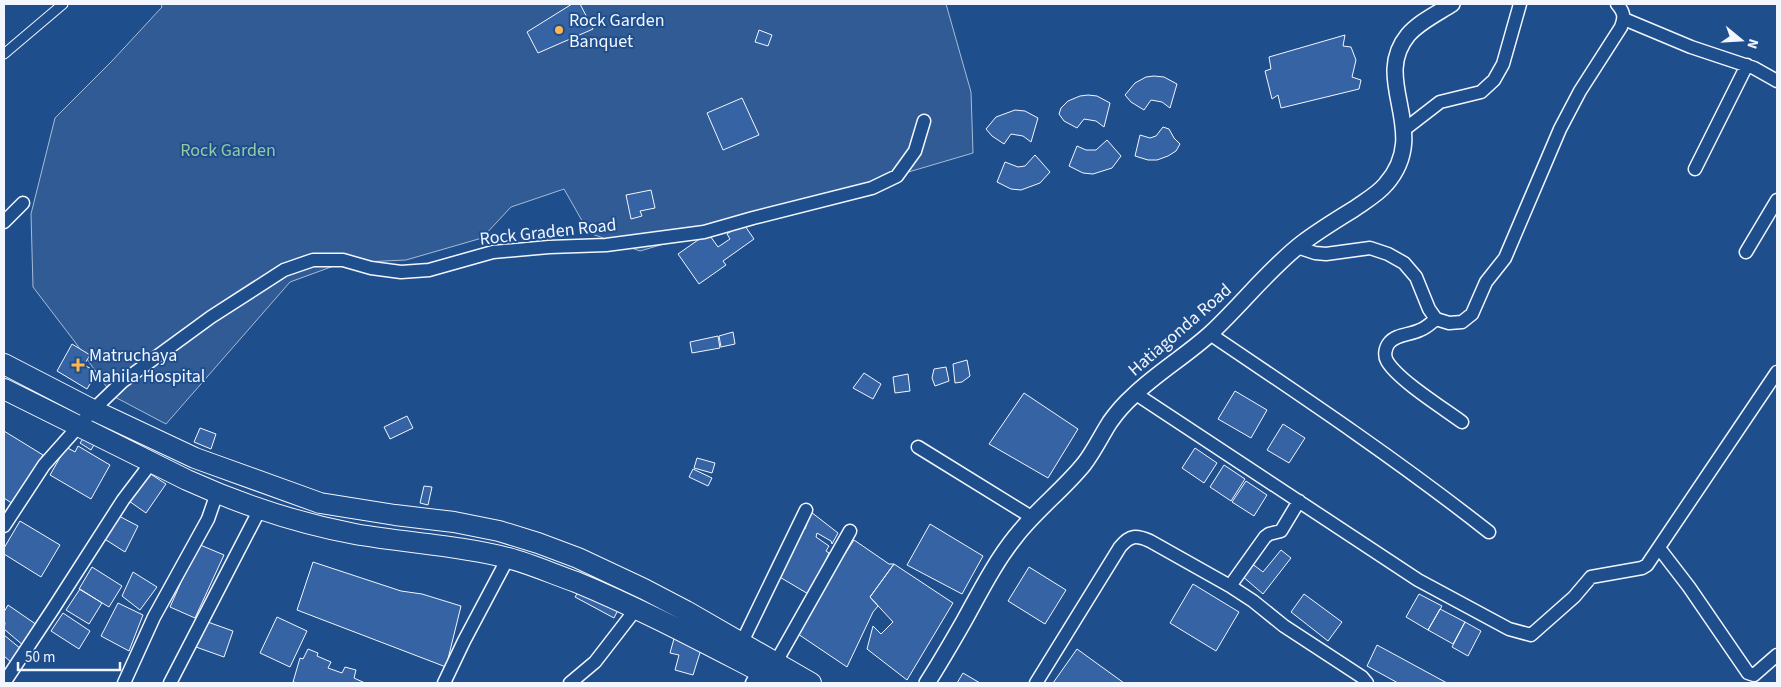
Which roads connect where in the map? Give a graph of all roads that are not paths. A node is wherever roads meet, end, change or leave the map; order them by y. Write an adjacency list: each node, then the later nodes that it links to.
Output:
1 (63, 4): 6 (street)
2 (1452, 4): 10 (street, Hatiagonda Road)
3 (1520, 4): 10 (street)
4 (1617, 4): 5 (street)
5 (1624, 19): 7 (street); 17 (street)
6 (4, 54)
7 (1748, 65): 8 (street); 11 (street)
8 (1777, 81)
9 (924, 121): 23 (street, Rock Graden Road)
10 (1405, 129): 15 (street, Hatiagonda Road)
11 (1695, 168)
12 (1777, 200): 16 (street)
13 (23, 204): 14 (street)
14 (4, 222)
15 (1297, 247): 17 (street); 18 (street, Hatiagonda Road)
16 (1746, 252)
17 (1436, 319): 24 (street)
18 (1210, 334): 22 (street, Hatiagonda Road); 35 (street)
19 (4, 364): 23 (main road)
20 (1777, 372): 36 (street)
21 (4, 389): 25 (main road)
22 (1136, 394): 29 (street); 32 (street, Hatiagonda Road)
23 (93, 410): 25 (street, Rock Graden Road); 40 (main road)
24 (1462, 422)
25 (80, 425): 27 (main road); 33 (street, Rock Graden Road)
26 (918, 447): 32 (street)
27 (152, 462): 28 (main road); 43 (street)
28 (217, 493): 30 (main road); 44 (street)
29 (1299, 501): 36 (street); 38 (street)
30 (260, 509): 37 (main road); 45 (street)
31 (806, 510): 40 (street)
32 (1033, 518): 50 (street, Hatiagonda Road)
33 (4, 526)
34 (850, 530): 42 (street)
35 (1490, 532)
36 (1659, 548): 41 (street)
37 (508, 558): 39 (main road); 46 (street)
38 (1230, 586): 51 (street); 52 (street)
39 (636, 609): 42 (main road); 47 (street)
40 (742, 642): 42 (main road)
41 (1777, 655)
42 (763, 668): 48 (main road); 49 (main road)
43 (4, 683)
44 (124, 683)
45 (170, 683)
46 (444, 683)
47 (570, 683)
48 (778, 683)
49 (811, 683)
50 (927, 683)
51 (1036, 683)
52 (1367, 683)

